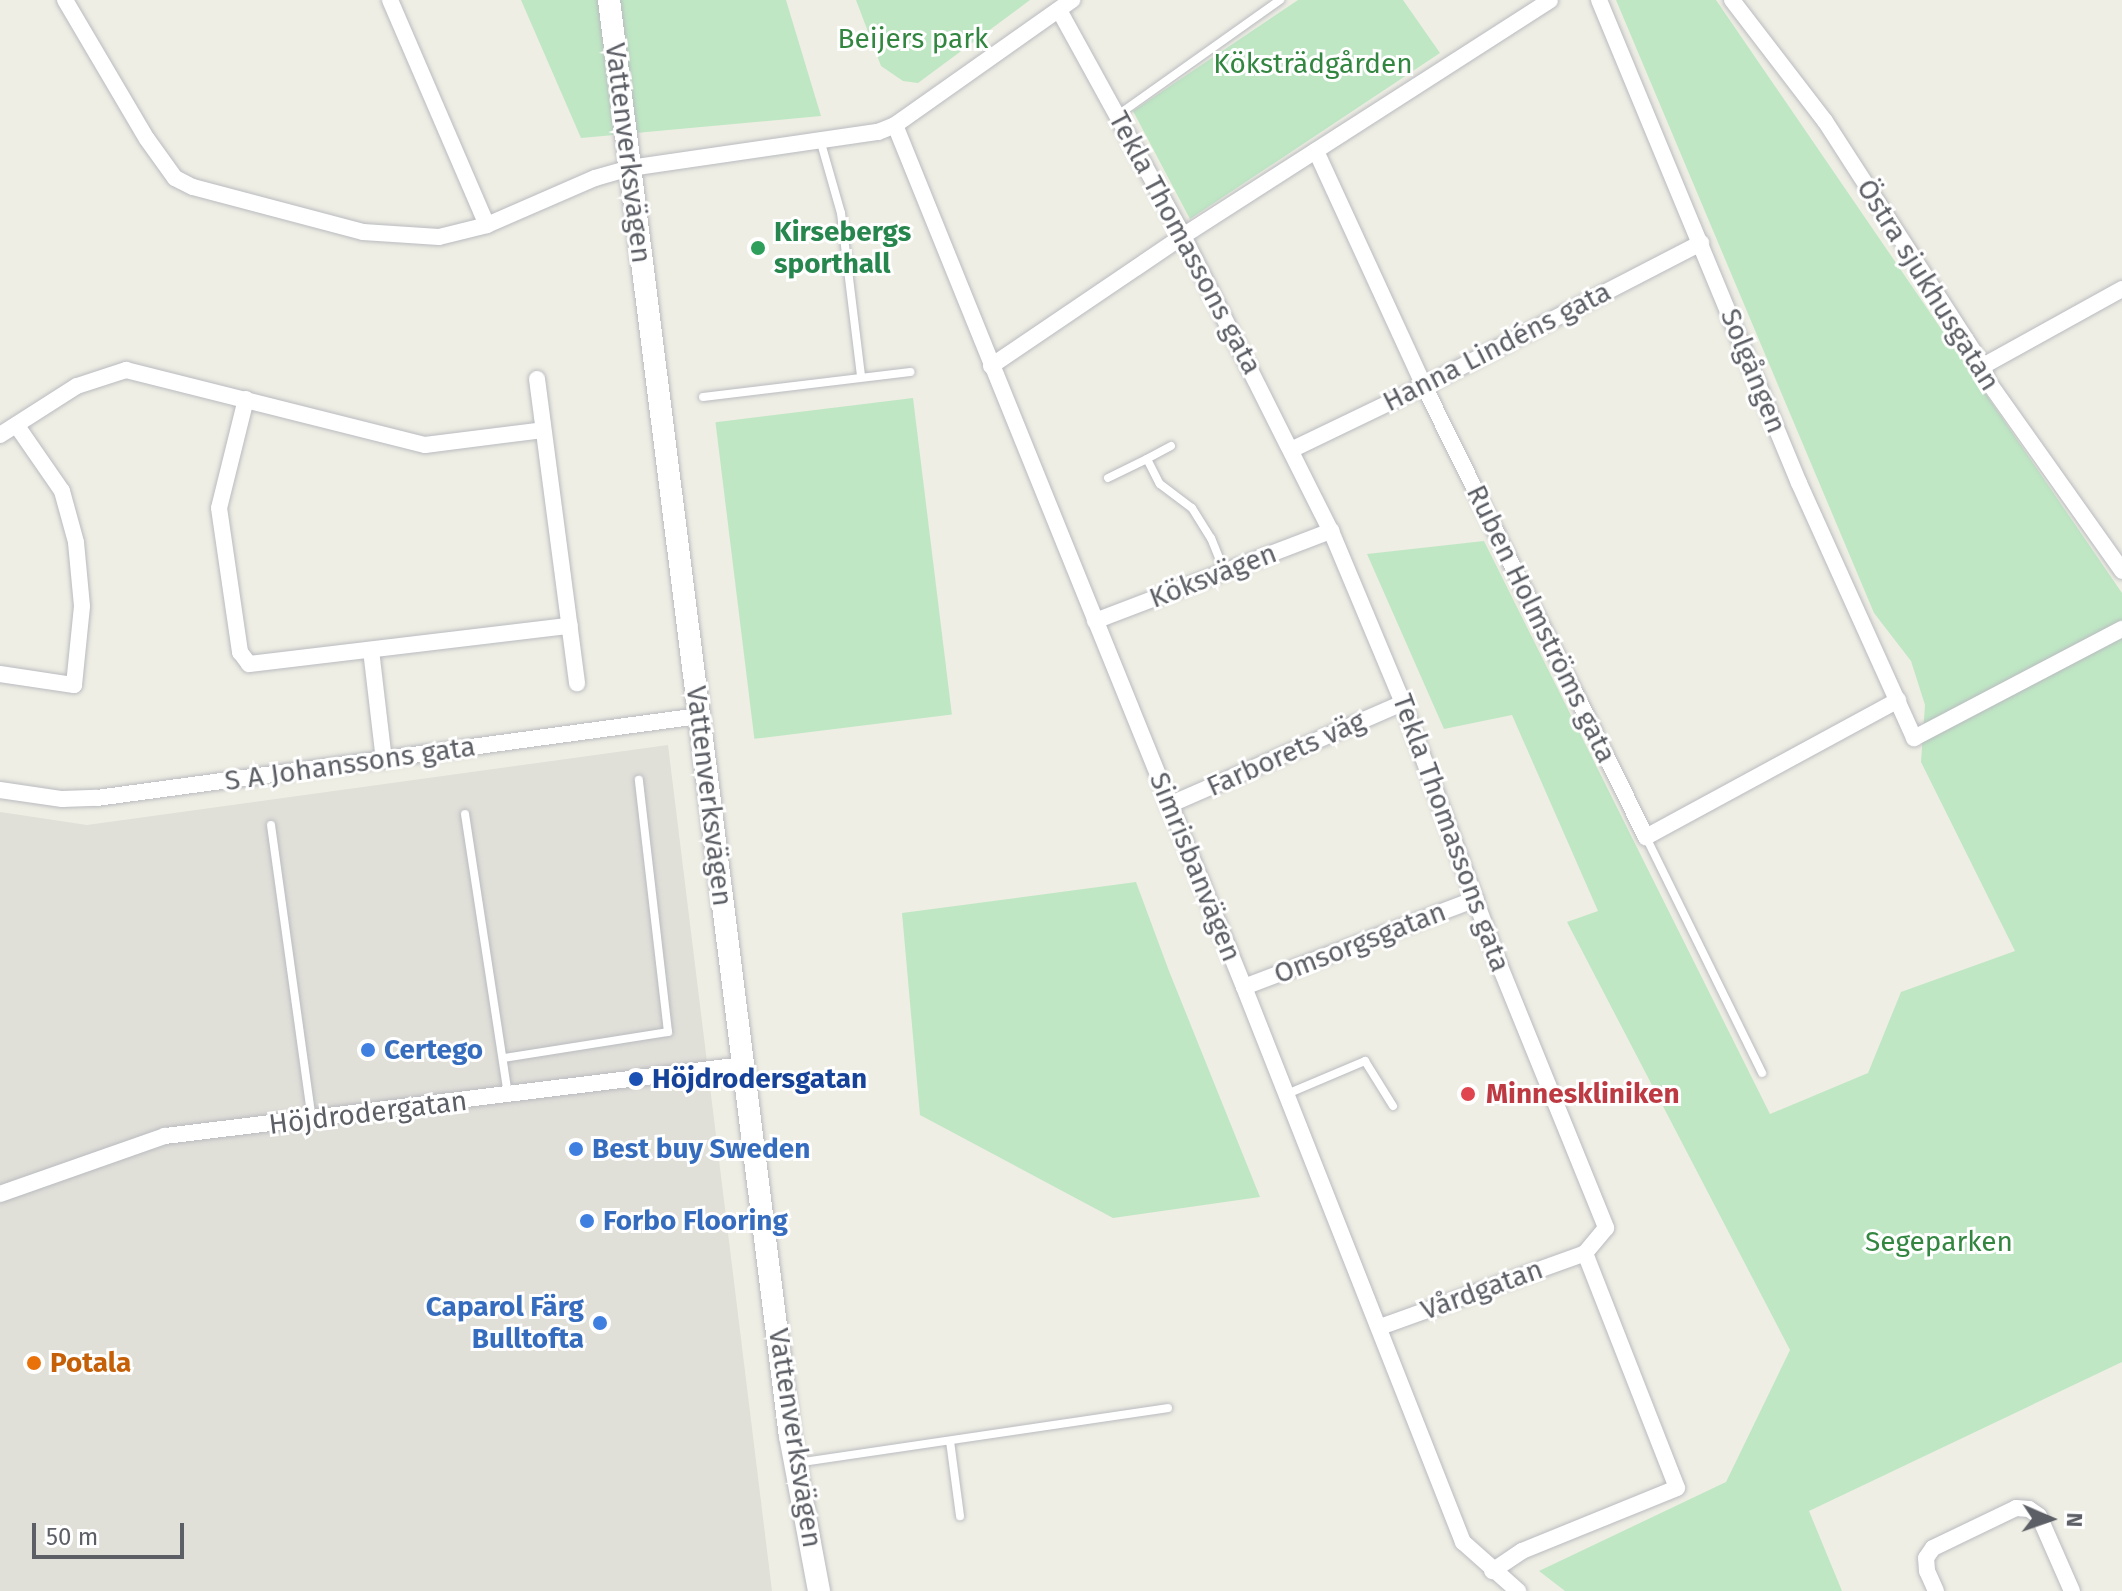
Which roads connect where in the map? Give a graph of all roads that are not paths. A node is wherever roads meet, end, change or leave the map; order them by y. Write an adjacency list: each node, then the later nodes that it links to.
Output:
1 (65, 0): 14 (street)
2 (390, 0): 14 (street)
3 (609, 0): 13 (street, Vattenverksvägen)
4 (1280, 0): 9 (lane)
5 (1550, 0): 12 (street)
6 (1599, 0): 16 (street, Solgången)
7 (1732, 0): 19 (street, Östra sjukhusgatan)
8 (1066, 5): 9 (street, Tekla Thomassons gata); 10 (street)
9 (1118, 115): 15 (street, Tekla Thomassons gata)
10 (895, 125): 11 (street); 18 (street, Simrisbanvägen)
11 (821, 143): 13 (street); 21 (lane)
12 (1316, 151): 15 (street); 23 (street, Ruben Holmströms gata)
13 (630, 168): 14 (street); 44 (street, Vattenverksvägen)
14 (487, 225)
15 (1183, 236): 18 (street); 30 (street, Tekla Thomassons gata)
16 (1701, 243): 23 (street, Hanna Lindéns gata); 42 (street, Solgången)
17 (2122, 289): 19 (street)
18 (991, 366): 36 (street, Simrisbanvägen)
19 (1983, 366): 34 (street, Östra sjukhusgatan)
20 (911, 372): 21 (lane)
21 (861, 376): 24 (lane)
22 (537, 379): 27 (street)
23 (1424, 386): 30 (street, Hanna Lindéns gata); 51 (street, Ruben Holmströms gata)
24 (703, 397)
25 (246, 399): 26 (street); 27 (street); 39 (street)
26 (17, 426): 28 (street); 40 (street)
27 (543, 430): 37 (street)
28 (0, 435)
29 (1171, 446): 31 (lane)
30 (1293, 449): 33 (street, Tekla Thomassons gata)
31 (1147, 459): 32 (lane); 35 (lane)
32 (1108, 478)
33 (1331, 531): 35 (street, Köksvägen); 43 (street, Tekla Thomassons gata)
34 (2122, 571)
35 (1225, 572): 36 (street, Köksvägen)
36 (1095, 621): 48 (street, Simrisbanvägen)
37 (570, 626): 39 (street); 41 (street)
38 (2122, 629): 42 (street, Solgången)
39 (371, 650): 45 (street)
40 (0, 674)
41 (577, 683)
42 (1898, 700): 51 (street)
43 (1403, 703): 48 (street, Farborets väg); 52 (street, Tekla Thomassons gata)
44 (699, 716): 45 (street, S A Johanssons gata); 55 (street, Vattenverksvägen)
45 (384, 760): 47 (street, S A Johanssons gata)
46 (639, 780): 54 (lane)
47 (0, 790)
48 (1169, 805): 53 (street, Simrisbanvägen)
49 (465, 814): 54 (lane)
50 (271, 825): 60 (lane)
51 (1646, 837): 56 (lane)
52 (1476, 899): 53 (street, Omsorgsgatan); 62 (street, Tekla Thomassons gata)
53 (1244, 987): 57 (street, Simrisbanvägen)
54 (504, 1058): 58 (lane)
55 (743, 1065): 58 (street, Höjdrodergatan); 66 (street, Vattenverksvägen)
56 (1762, 1073)
57 (1287, 1094): 59 (lane); 63 (street, Simrisbanvägen)
58 (508, 1096): 60 (street, Höjdrodergatan)
59 (1393, 1106)
60 (312, 1120): 61 (street, Höjdrodergatan)
61 (0, 1194)
62 (1585, 1253): 63 (street, Vårdgatan); 68 (street)
63 (1380, 1327): 68 (street, Simrisbanvägen)
64 (1168, 1408): 65 (lane)
65 (950, 1441): 66 (lane); 67 (lane)
66 (795, 1464): 69 (street, Vattenverksvägen)
67 (960, 1516)
68 (1492, 1571): 70 (street, Simrisbanvägen)
69 (819, 1591)
70 (1518, 1591)
71 (1936, 1591): 72 (street)
72 (2072, 1591)

